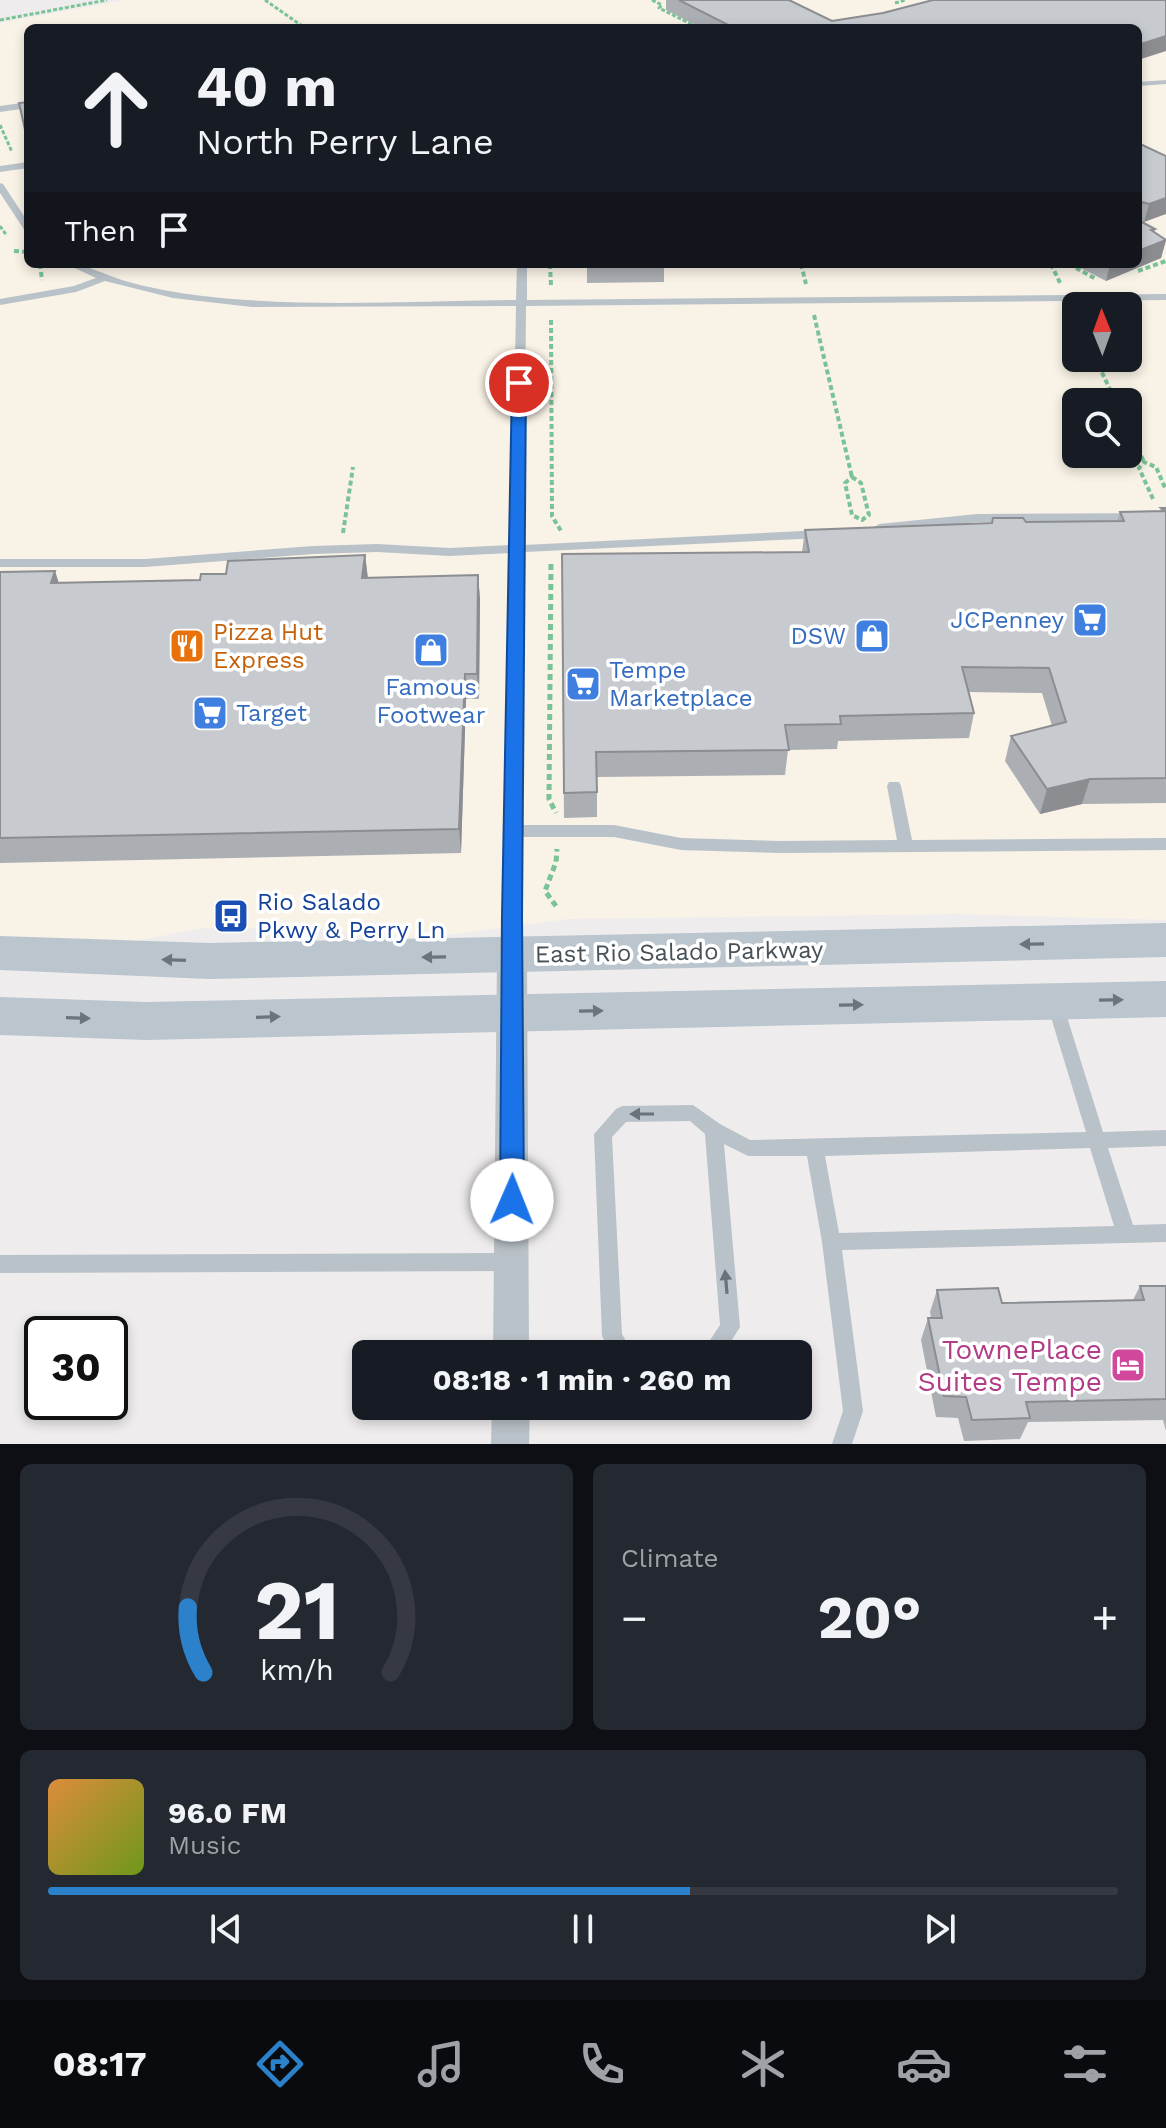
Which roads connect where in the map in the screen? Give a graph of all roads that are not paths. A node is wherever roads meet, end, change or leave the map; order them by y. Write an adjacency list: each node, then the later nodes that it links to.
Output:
1 (1166, 82): 2 (lane)
2 (1142, 84)
3 (24, 106): 4 (lane)
4 (0, 109)
5 (24, 166): 6 (lane)
6 (0, 169)
7 (0, 186): 8 (lane)
8 (24, 223)
9 (80, 268): 11 (lane)
10 (522, 268): 14 (lane)
11 (103, 278): 13 (lane); 14 (lane)
12 (1166, 297): 14 (lane)
13 (0, 302)
14 (522, 302): 18 (lane)
15 (1166, 517): 16 (lane)
16 (866, 530)
17 (834, 533): 18 (lane)
18 (517, 548): 19 (lane); 21 (lane)
19 (0, 563)
20 (894, 786): 23 (lane)
21 (514, 831): 23 (lane); 26 (lane)
22 (1166, 844): 23 (lane)
23 (906, 846)
24 (1166, 940): 26 (main road, East Rio Salado Parkway, one-way to 26)
25 (0, 953): 26 (main road, East Rio Salado Parkway, one-way to 25)
26 (512, 956): 29 (street)
27 (1166, 999): 28 (main road, one-way to 27)
28 (1054, 1001): 29 (main road, one-way to 28); 33 (lane)
29 (513, 1012): 30 (main road, one-way to 29); 38 (street)
30 (0, 1016)
31 (714, 1130): 34 (lane); 41 (lane, one-way to 41); 42 (lane, one-way to 31)
32 (1166, 1138): 33 (lane)
33 (1097, 1140): 34 (lane); 36 (lane)
34 (815, 1148): 37 (lane)
35 (1166, 1233): 36 (lane)
36 (1126, 1234): 37 (lane)
37 (831, 1242): 45 (lane)
38 (511, 1262): 39 (lane); 40 (street)
39 (0, 1264)
40 (511, 1340)
41 (614, 1340)
42 (721, 1340)
43 (511, 1420): 44 (street)
44 (510, 1444)
45 (842, 1444)

